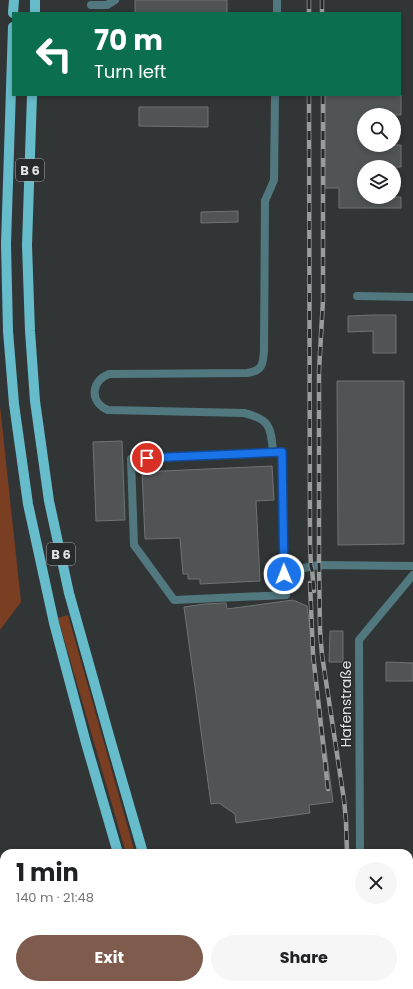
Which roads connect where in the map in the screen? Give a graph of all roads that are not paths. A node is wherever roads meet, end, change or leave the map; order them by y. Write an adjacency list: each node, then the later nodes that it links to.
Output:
1 (14, 0): 6 (main road)
2 (35, 0): 7 (main road)
3 (115, 0): 5 (street)
4 (277, 0): 8 (street)
5 (91, 6)
6 (13, 12)
7 (35, 12)
8 (277, 12)
9 (12, 58): 18 (main road, B 6)
10 (32, 96): 19 (main road, B 6)
11 (275, 96): 14 (street)
12 (357, 296): 13 (street)
13 (413, 296)
14 (273, 452): 16 (street); 16 (street)
15 (413, 566): 16 (street)
16 (284, 574)
17 (413, 575): 20 (street, Hafenstraße)
18 (117, 849)
19 (142, 849)
20 (360, 849)

